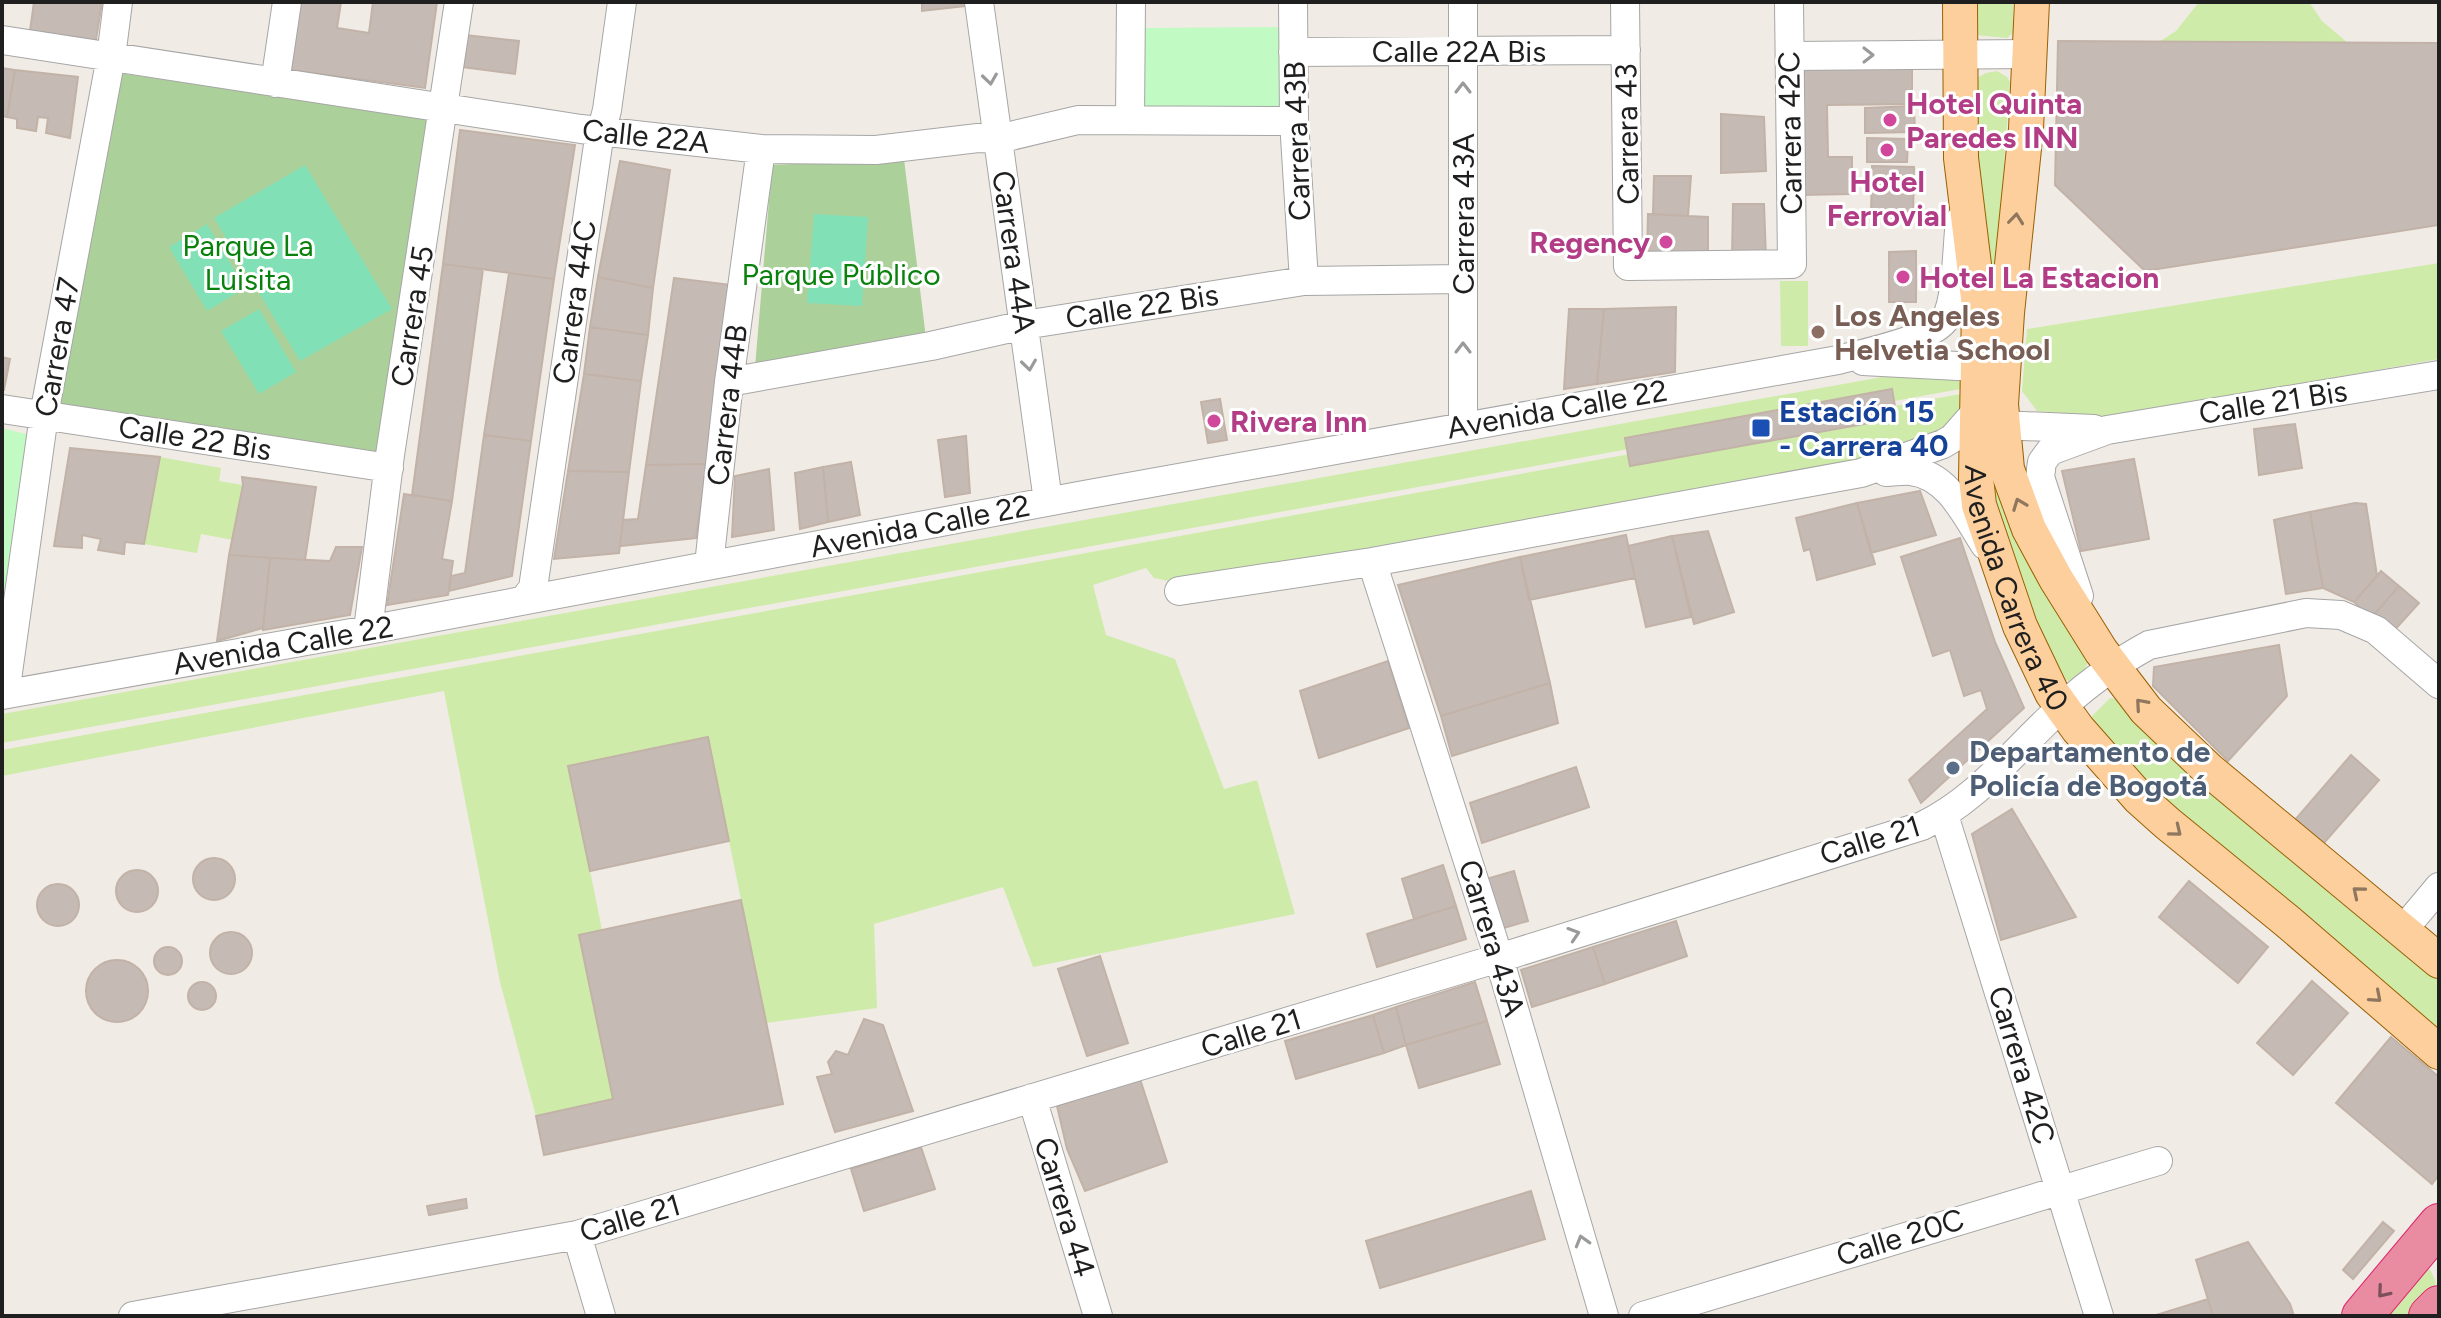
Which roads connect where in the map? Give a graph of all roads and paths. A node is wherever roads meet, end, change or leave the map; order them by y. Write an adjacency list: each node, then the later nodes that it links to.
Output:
1 (118, 2): 20 (street, Carrera 47)
2 (287, 2): 21 (street)
3 (459, 2): 22 (street, Carrera 45)
4 (622, 2): 25 (street, Carrera 44C)
5 (979, 2): 26 (street, Carrera 44A, one-way to 26)
6 (1131, 2): 23 (street)
7 (1293, 2): 16 (street, Carrera 43B)
8 (1463, 2): 15 (street, Carrera 43A)
9 (1625, 2): 14 (street, Carrera 43)
10 (1789, 2): 19 (street, Carrera 42C)
11 (1960, 2): 18 (main road, Avenida Carrera 40)
12 (2032, 2): 17 (main road, Avenida Carrera 40)
13 (2, 40): 20 (street, Calle 22A)
14 (1626, 50): 15 (street, Calle 22A Bis); 29 (street, Carrera 43)
15 (1463, 51): 16 (street, Calle 22A Bis); 30 (street, Carrera 43A, one-way to 15)
16 (1293, 52): 24 (street, Carrera 43B)
17 (2030, 54): 18 (street); 40 (main road, Avenida Carrera 40, one-way to 17)
18 (1960, 55): 19 (street, one-way to 18); 28 (main road, Avenida Carrera 40)
19 (1790, 56): 29 (street, Carrera 42C)
20 (111, 57): 21 (street, Calle 22A); 39 (street, Carrera 47)
21 (275, 83): 22 (street, Calle 22A)
22 (444, 109): 25 (street, Calle 22A); 43 (street, Carrera 45)
23 (1130, 118): 24 (street, Calle 22A); 26 (street, Calle 22A)
24 (1294, 121): 31 (street, Carrera 43B)
25 (601, 130): 27 (street, Calle 22A); 50 (street, Carrera 44C)
26 (998, 139): 27 (street, Calle 22A); 32 (street, Carrera 44A)
27 (761, 149): 36 (street, Carrera 44B)
28 (1963, 185): 33 (street, Avenida Calle 22); 34 (main road, Avenida Carrera 40)
29 (1792, 264)
30 (1463, 279): 31 (street, Calle 22 Bis); 41 (street, Carrera 43A, one-way to 30)
31 (1304, 281): 32 (street, Calle 22 Bis)
32 (1024, 325): 36 (street, Calle 22 Bis); 45 (street, Carrera 44A, one-way to 45)
33 (1838, 360): 34 (street, Avenida Calle 22); 41 (street, Avenida Calle 22)
34 (1977, 367): 40 (main road, Avenida Carrera 40)
35 (2426, 377): 37 (street); 42 (street, Calle 21 Bis)
36 (729, 382): 47 (street, Carrera 44B)
37 (2439, 401)
38 (2, 409): 39 (street, Calle 22 Bis)
39 (44, 415): 43 (street, Calle 22 Bis); 54 (street, Carrera 47)
40 (1988, 419): 42 (street, Calle 21 Bis); 44 (street); 48 (main road, Avenida Carrera 40); 52 (main road, Avenida Carrera 40, one-way to 40)
41 (1463, 426): 45 (street, Avenida Calle 22)
42 (2107, 430): 52 (street, Calle 21 Bis)
43 (389, 468): 51 (street, Carrera 45)
44 (1861, 473): 46 (street); 48 (street)
45 (1048, 501): 47 (street, Avenida Calle 22)
46 (1372, 562): 49 (street); 59 (street, Carrera 43A)
47 (709, 565): 50 (street, Avenida Calle 22)
48 (2000, 567): 55 (main road, Avenida Carrera 40)
49 (1179, 591)
50 (524, 600): 51 (street, Avenida Calle 22)
51 (368, 630): 54 (street, Avenida Calle 22)
52 (2107, 660): 53 (street, Calle 21); 55 (street, Calle 21); 58 (main road, Avenida Carrera 40, one-way to 52)
53 (2439, 684)
54 (3, 695)
55 (2062, 707): 56 (street, Calle 21); 61 (main road, Avenida Carrera 40, one-way to 61)
56 (1944, 815): 59 (street, Calle 21, one-way to 56); 64 (street, Carrera 42C)
57 (2439, 887): 58 (street)
58 (2403, 930): 60 (main road, Avenida Carrera 40)
59 (1499, 958): 62 (street, Calle 21); 71 (street, Carrera 43A, one-way to 59)
60 (2439, 961)
61 (2439, 1052)
62 (1032, 1098): 65 (street, Calle 21); 70 (street, Carrera 44)
63 (2158, 1161): 64 (street, Calle 20C)
64 (2060, 1188): 72 (street, Calle 20C); 73 (street, Carrera 42C)
65 (577, 1235): 68 (street, Calle 21); 69 (street)
66 (2432, 1246): 74 (highway, one-way to 74)
67 (2439, 1306): 75 (highway)
68 (133, 1316)
69 (601, 1316)
70 (1098, 1316)
71 (1604, 1316)
72 (1643, 1316)
73 (2099, 1316)
74 (2362, 1316)
75 (2429, 1316)

